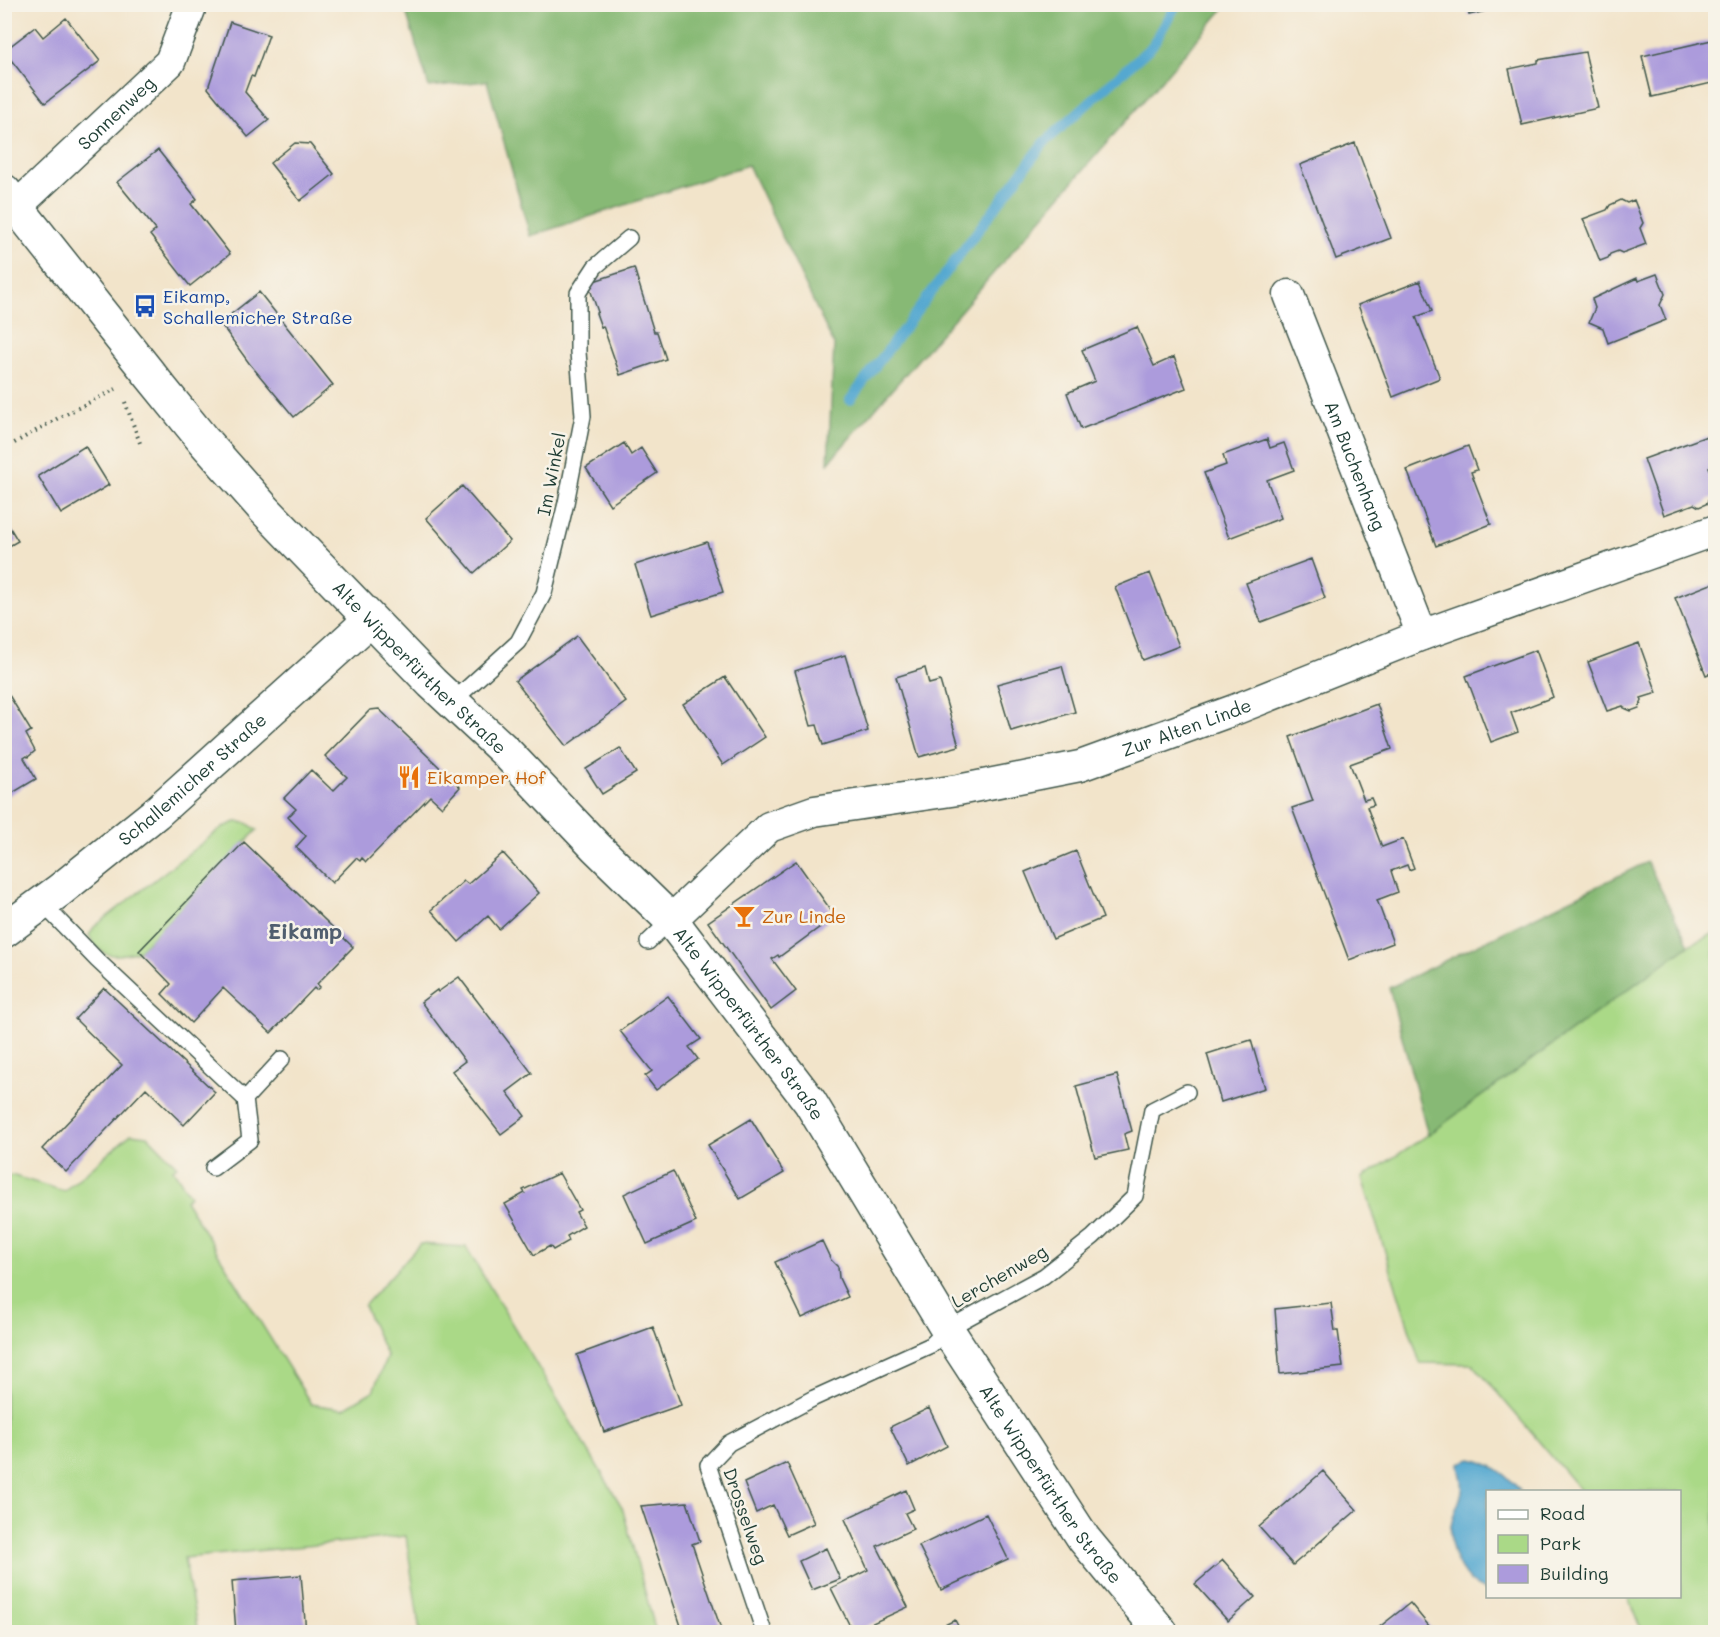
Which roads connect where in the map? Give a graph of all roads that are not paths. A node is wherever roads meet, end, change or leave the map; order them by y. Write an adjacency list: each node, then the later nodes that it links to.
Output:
1 (192, 4): 2 (street, Sonnenweg)
2 (11, 198): 6 (main road, Alte Wipperfürther Straße)
3 (629, 238): 8 (lane, Im Winkel)
4 (1289, 295): 7 (street, Am Buchenhang)
5 (1716, 530): 7 (street, Zur Alten Linde)
6 (370, 620): 8 (main road, Alte Wipperfürther Straße); 9 (main road, Schallemicher Straße)
7 (1422, 635): 11 (street, Zur Alten Linde)
8 (453, 702): 11 (main road, Alte Wipperfürther Straße)
9 (42, 903): 10 (main road, Schallemicher Straße); 14 (lane)
10 (4, 931)
11 (660, 931): 16 (main road, Alte Wipperfürther Straße)
12 (282, 1059): 14 (lane)
13 (1188, 1092): 16 (lane, Lerchenweg)
14 (245, 1099): 15 (lane)
15 (213, 1168)
16 (947, 1329): 17 (lane, Drosselweg); 18 (main road, Alte Wipperfürther Straße)
17 (764, 1632)
18 (1161, 1632)

